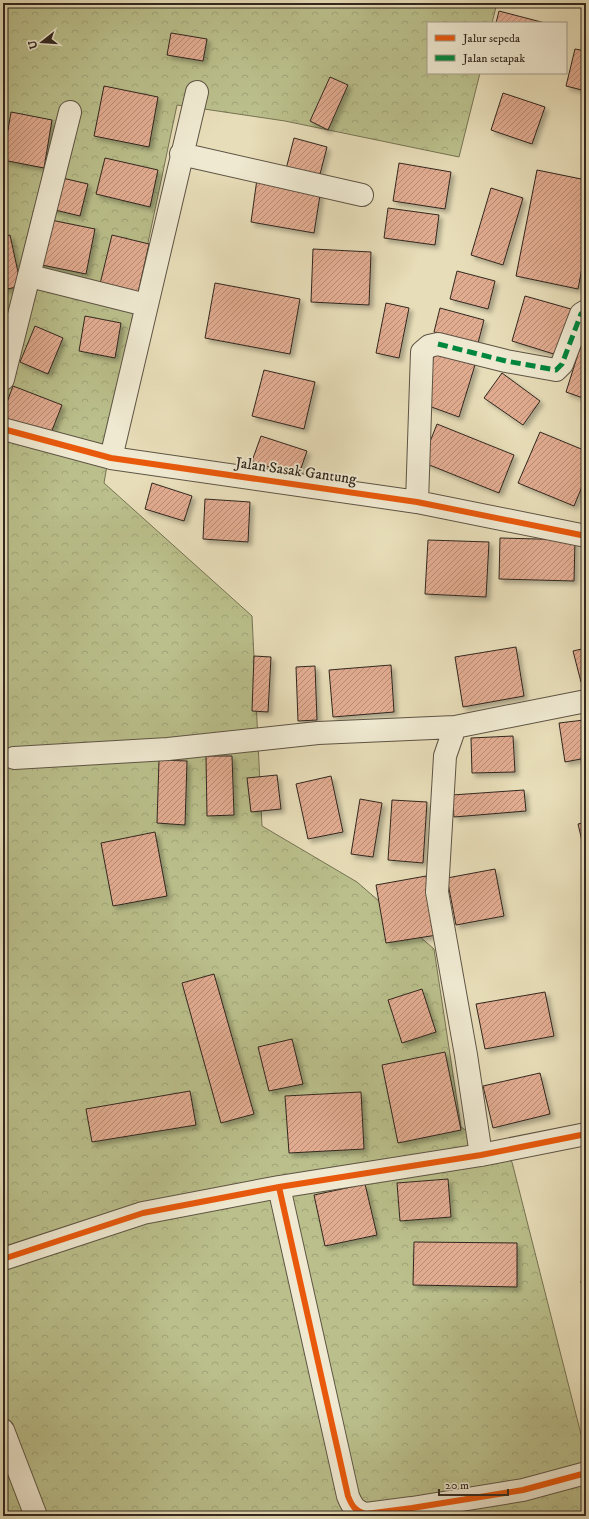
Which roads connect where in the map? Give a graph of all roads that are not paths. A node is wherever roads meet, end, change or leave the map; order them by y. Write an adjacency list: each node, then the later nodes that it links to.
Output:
1 (197, 92): 3 (street)
2 (70, 112): 5 (street)
3 (181, 154): 4 (street); 6 (street)
4 (362, 195)
5 (30, 276): 6 (street); 8 (street)
6 (146, 305): 10 (street)
7 (586, 311): 11 (street)
8 (3, 379)
9 (3, 429): 10 (street, Jalan Sasak Gantung)
10 (111, 458): 11 (street, Jalan Sasak Gantung)
11 (417, 502): 12 (street, Jalan Sasak Gantung)
12 (586, 536)
13 (586, 701): 14 (street)
14 (455, 727): 15 (street); 17 (street)
15 (14, 758)
16 (586, 1134): 17 (street)
17 (480, 1155): 18 (street)
18 (279, 1187): 19 (street); 22 (street)
19 (3, 1259)
20 (3, 1430): 23 (street)
21 (586, 1473): 22 (street)
22 (413, 1512)
23 (36, 1516)

